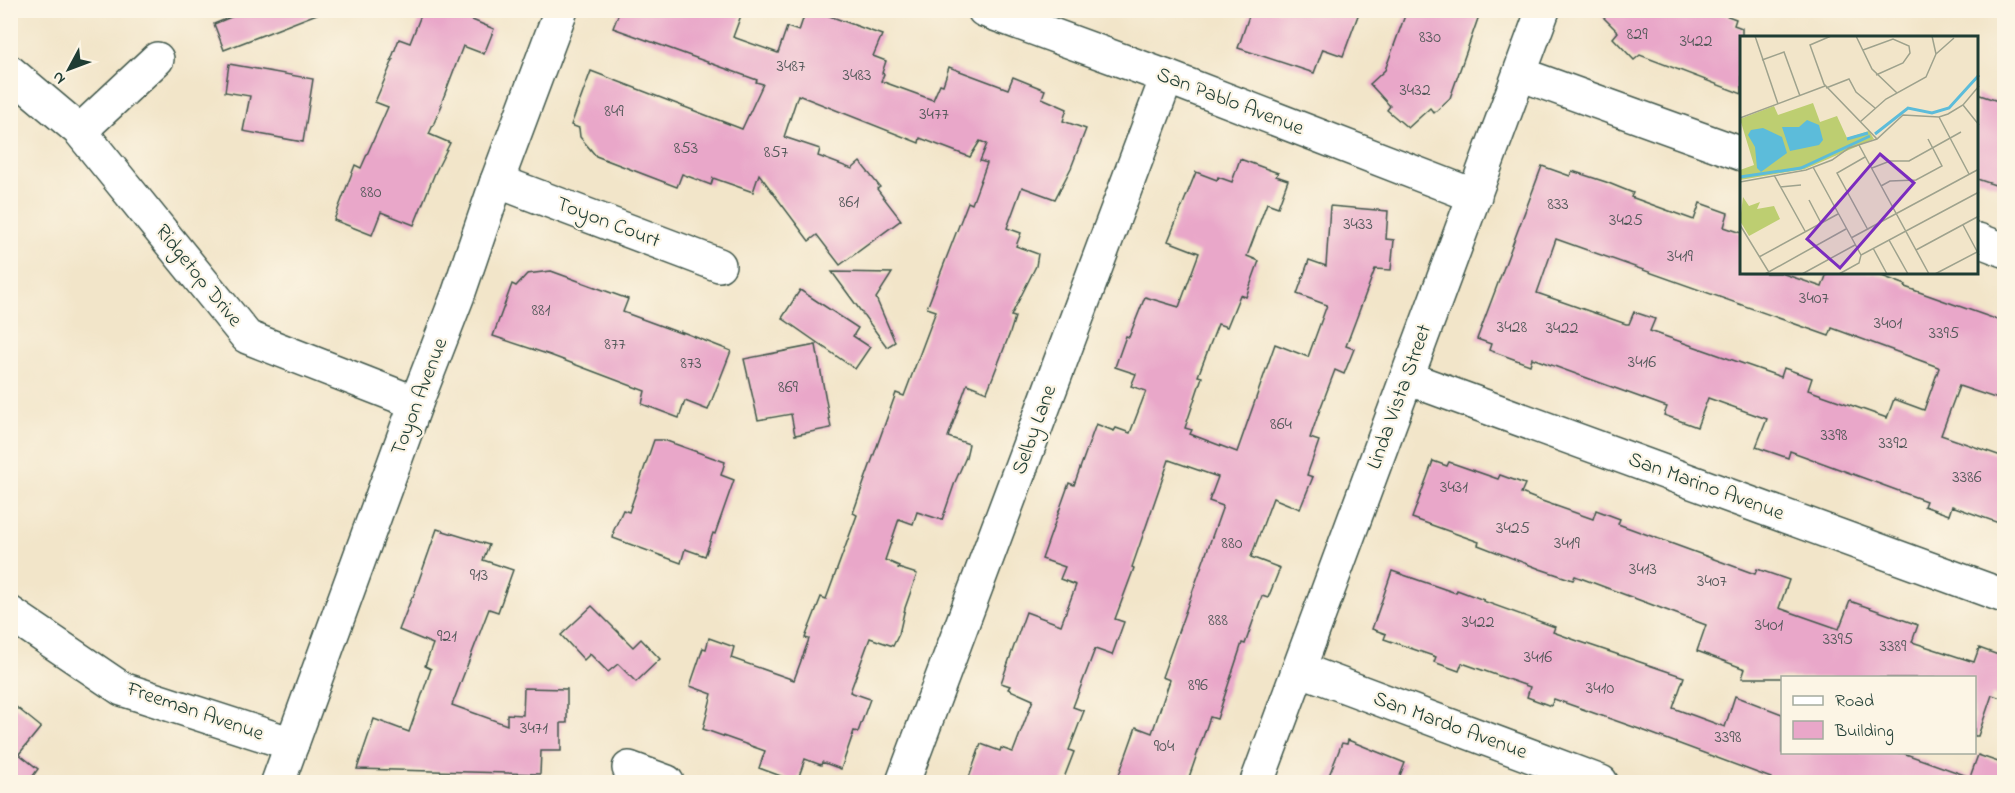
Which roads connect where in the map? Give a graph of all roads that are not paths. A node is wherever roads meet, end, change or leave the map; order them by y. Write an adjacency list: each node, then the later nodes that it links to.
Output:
1 (561, 10): 10 (street, Toyon Avenue)
2 (984, 10): 7 (street, San Pablo Avenue)
3 (1543, 10): 6 (street, Linda Vista Street)
4 (157, 59): 8 (street)
5 (10, 72): 8 (street, Ridgetop Drive)
6 (1520, 74): 9 (street); 11 (street, Linda Vista Street)
7 (1167, 77): 11 (street, San Pablo Avenue); 24 (street, Selby Lane)
8 (80, 131): 16 (street, Ridgetop Drive)
9 (1740, 153)
10 (497, 181): 14 (street, Toyon Court); 16 (street, Toyon Avenue)
11 (1474, 196): 15 (street, Linda Vista Street)
12 (1979, 241): 13 (street)
13 (2004, 250)
14 (718, 265)
15 (1407, 378): 17 (street, San Marino Avenue); 19 (street, Linda Vista Street)
16 (416, 404): 20 (street, Toyon Avenue)
17 (2004, 596)
18 (10, 613): 20 (street, Freeman Avenue)
19 (1299, 669): 25 (street, Linda Vista Street); 26 (street, San Mardo Avenue)
20 (292, 744): 22 (street, Toyon Avenue)
21 (628, 768): 23 (street)
22 (278, 783)
23 (667, 783)
24 (903, 783)
25 (1257, 783)
26 (1600, 783)

